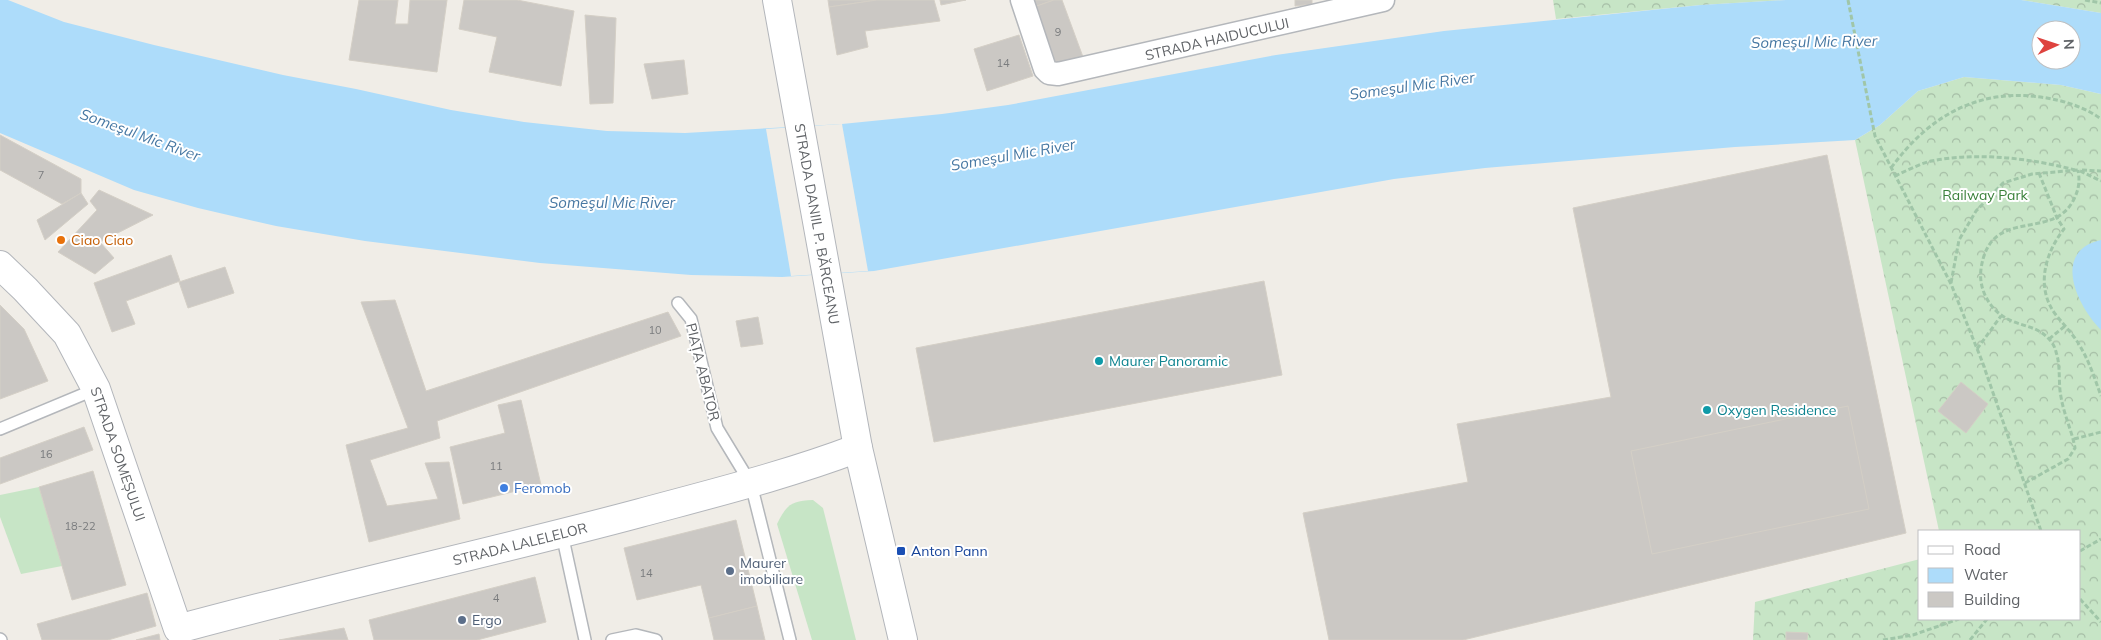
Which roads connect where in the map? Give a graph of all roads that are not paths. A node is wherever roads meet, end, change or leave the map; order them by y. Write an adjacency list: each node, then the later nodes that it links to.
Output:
1 (777, 0): 8 (street, STRADA DANIIL P. BĂRCEANU)
2 (1022, 0): 3 (street, STRADA HAIDUCULUI)
3 (1383, 0)
4 (0, 265): 6 (street, STRADA SOMEȘULUI)
5 (678, 302): 9 (lane, PIAȚA ABATOR)
6 (96, 389): 7 (lane); 11 (street, STRADA SOMEȘULUI)
7 (0, 429)
8 (858, 448): 9 (street, STRADA LALELELOR); 16 (street)
9 (751, 484): 10 (street, STRADA LALELELOR); 15 (lane, PIAȚA ABATOR)
10 (562, 534): 11 (street, STRADA LALELELOR); 12 (lane)
11 (180, 634)
12 (584, 640)
13 (612, 640): 14 (lane)
14 (656, 640)
15 (790, 640)
16 (903, 640)

